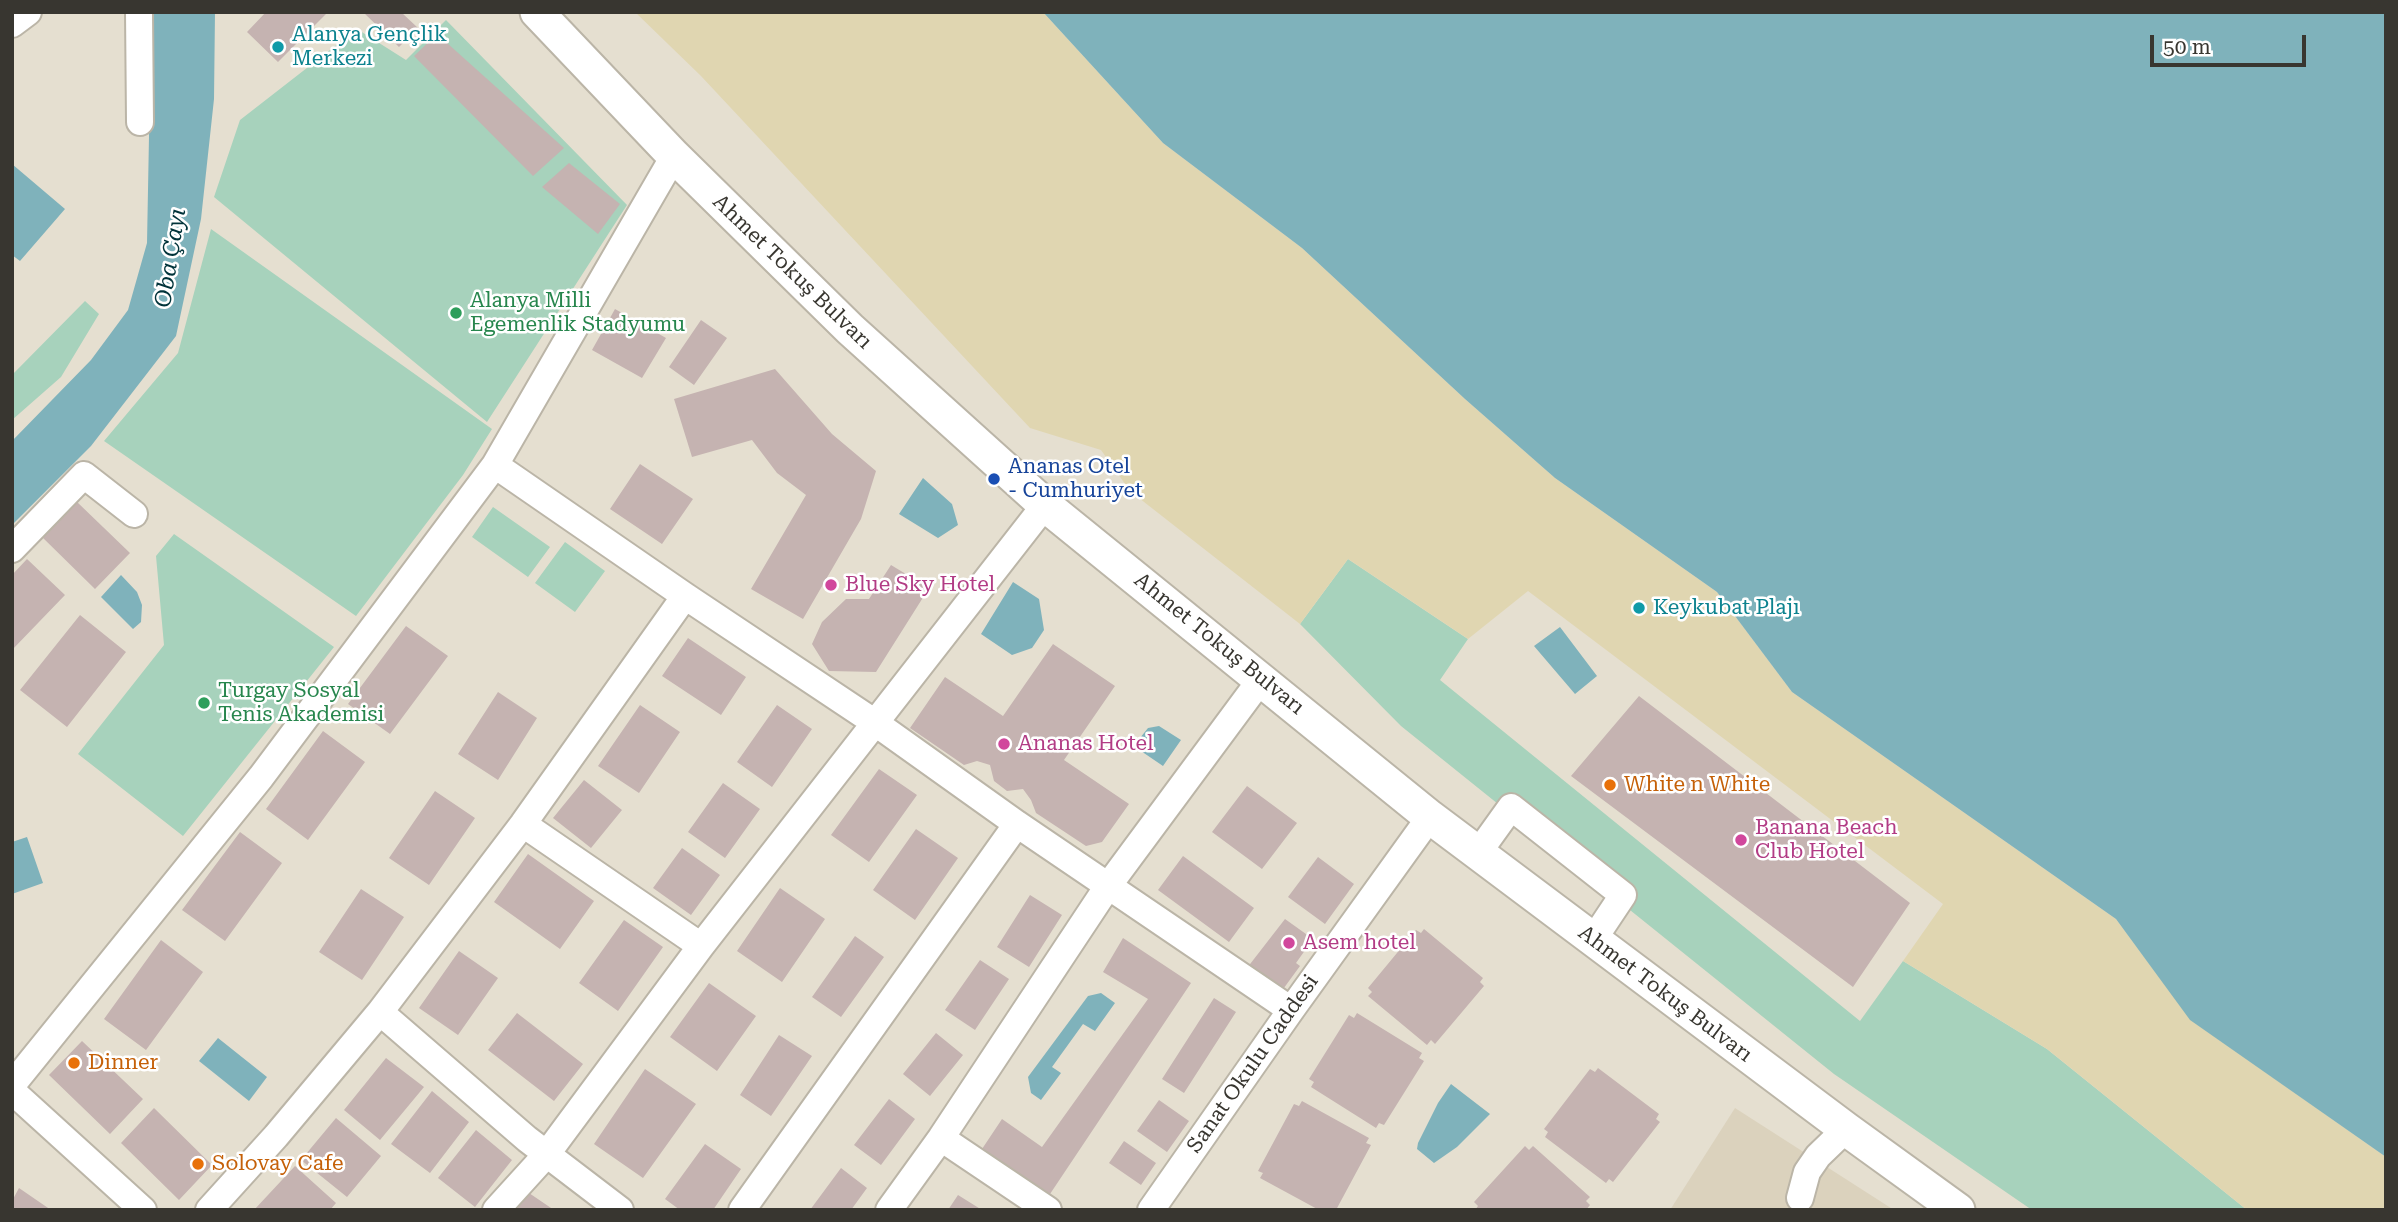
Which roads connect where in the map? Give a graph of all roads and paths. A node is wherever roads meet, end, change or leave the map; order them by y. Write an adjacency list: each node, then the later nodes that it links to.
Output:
1 (28, 12): 4 (street)
2 (139, 12): 5 (street)
3 (537, 12): 6 (main road, Ahmet Tokuş Bulvarı)
4 (12, 24)
5 (140, 122)
6 (674, 156): 7 (street); 8 (main road, Ahmet Tokuş Bulvarı)
7 (495, 465): 11 (street); 23 (street)
8 (1045, 505): 12 (main road, Ahmet Tokuş Bulvarı); 13 (street)
9 (134, 514): 10 (street)
10 (12, 549)
11 (685, 596): 13 (street); 15 (street)
12 (1262, 678): 14 (main road, Ahmet Tokuş Bulvarı); 18 (street)
13 (874, 722): 16 (street); 20 (street)
14 (1430, 817): 17 (main road, Ahmet Tokuş Bulvarı); 21 (street, Sanat Okulu Caddesi)
15 (523, 824): 20 (street); 22 (street)
16 (1017, 824): 18 (street); 32 (street)
17 (1478, 853): 19 (main road, Ahmet Tokuş Bulvarı); 19 (street)
18 (1108, 886): 21 (street); 25 (street)
19 (1593, 940): 24 (main road, Ahmet Tokuş Bulvarı)
20 (701, 946): 26 (street)
21 (1291, 1010): 35 (street, Sanat Okulu Caddesi)
22 (380, 1012): 26 (street); 29 (street)
23 (12, 1088): 28 (street)
24 (1846, 1129): 27 (street); 36 (main road, Ahmet Tokuş Bulvarı)
25 (941, 1138): 33 (street); 34 (street)
26 (546, 1154): 30 (street); 31 (street)
27 (1800, 1198)
28 (144, 1210)
29 (209, 1210)
30 (496, 1210)
31 (620, 1210)
32 (742, 1210)
33 (889, 1210)
34 (1048, 1210)
35 (1151, 1210)
36 (1958, 1210)

